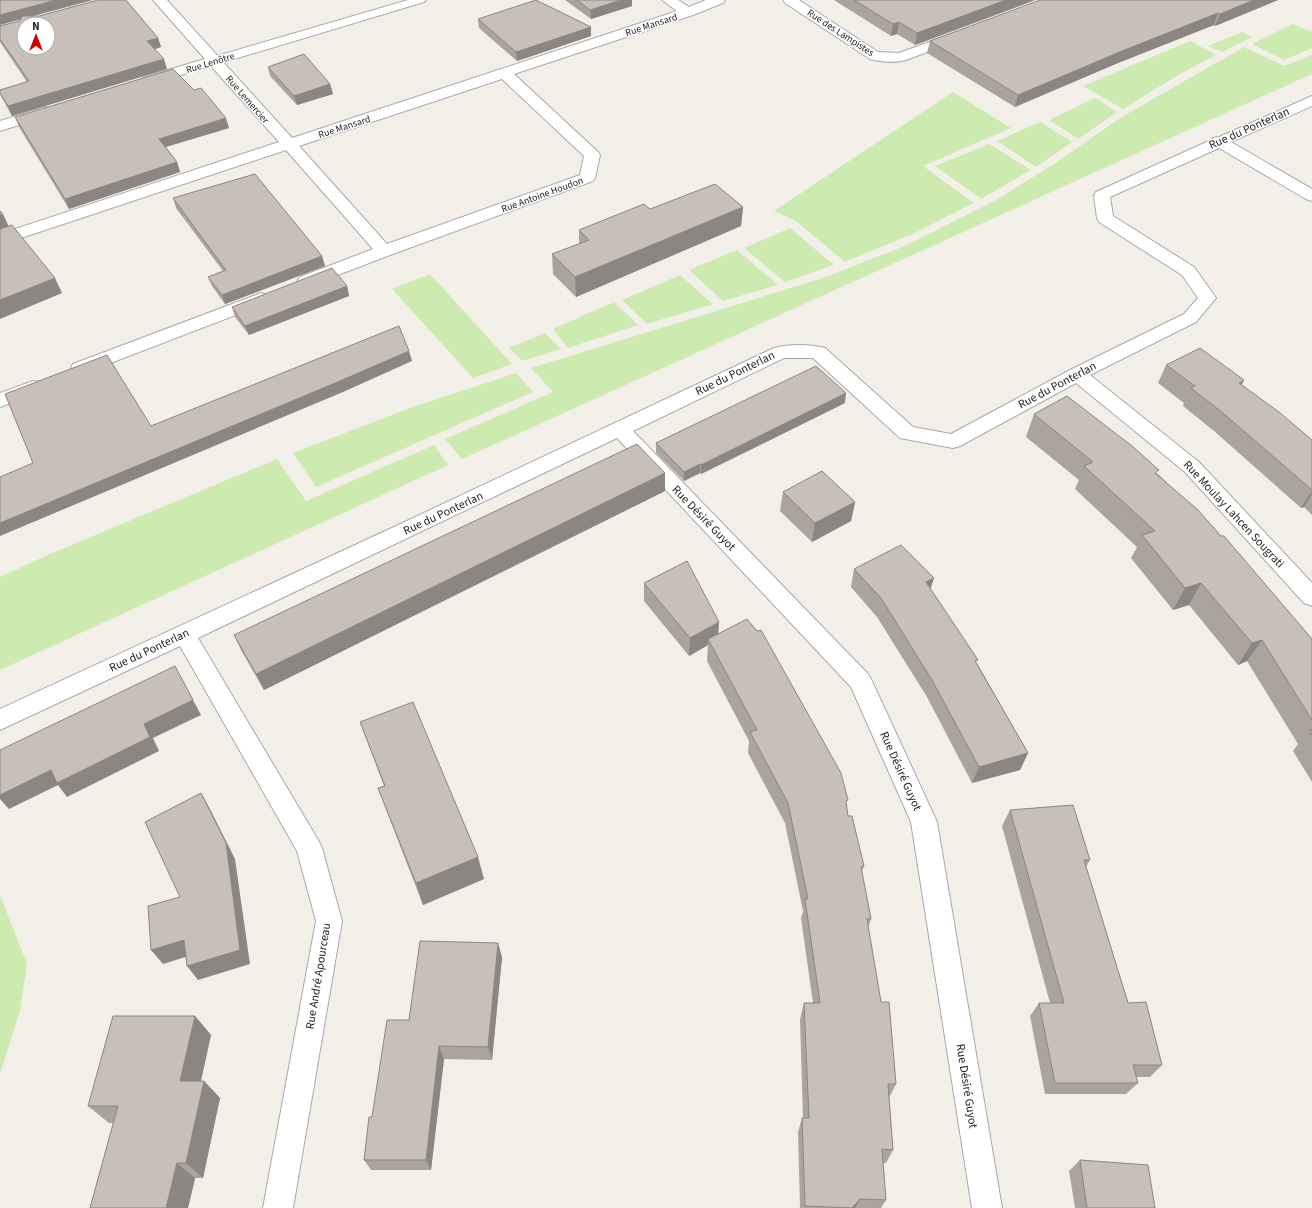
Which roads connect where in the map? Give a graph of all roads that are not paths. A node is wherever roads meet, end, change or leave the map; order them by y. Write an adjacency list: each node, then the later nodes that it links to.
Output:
1 (160, 0): 8 (street, Rue Lemercier)
2 (420, 0): 8 (lane, Rue Lenôtre)
3 (669, 0): 6 (street)
4 (718, 0): 6 (street, Rue Mansard)
5 (790, 0): 7 (street, Rue des Lampistes)
6 (688, 12): 9 (street, Rue Mansard)
7 (972, 30)
8 (214, 60): 10 (street, Rue Lenôtre); 15 (street, Rue Lemercier)
9 (504, 73): 15 (street, Rue Mansard); 18 (street, Rue Antoine Houdon)
10 (138, 84)
11 (1312, 100): 14 (street, Rue du Ponterlan)
12 (61, 107): 13 (street)
13 (0, 126)
14 (1218, 141): 16 (street); 19 (street, Rue du Ponterlan)
15 (288, 144): 17 (street, Rue Mansard); 18 (street, Rue Lemercier)
16 (1312, 196)
17 (0, 240)
18 (384, 251): 20 (street)
19 (1078, 374): 21 (street, Rue du Ponterlan); 22 (street, Rue Moulay Lahcen Sougrati)
20 (0, 400)
21 (620, 429): 23 (street, Rue du Ponterlan); 26 (street, Rue Désiré Guyot)
22 (1312, 597)
23 (184, 634): 24 (street, Rue du Ponterlan); 25 (street, Rue André Apourceau)
24 (0, 720)
25 (278, 1208)
26 (987, 1208)

